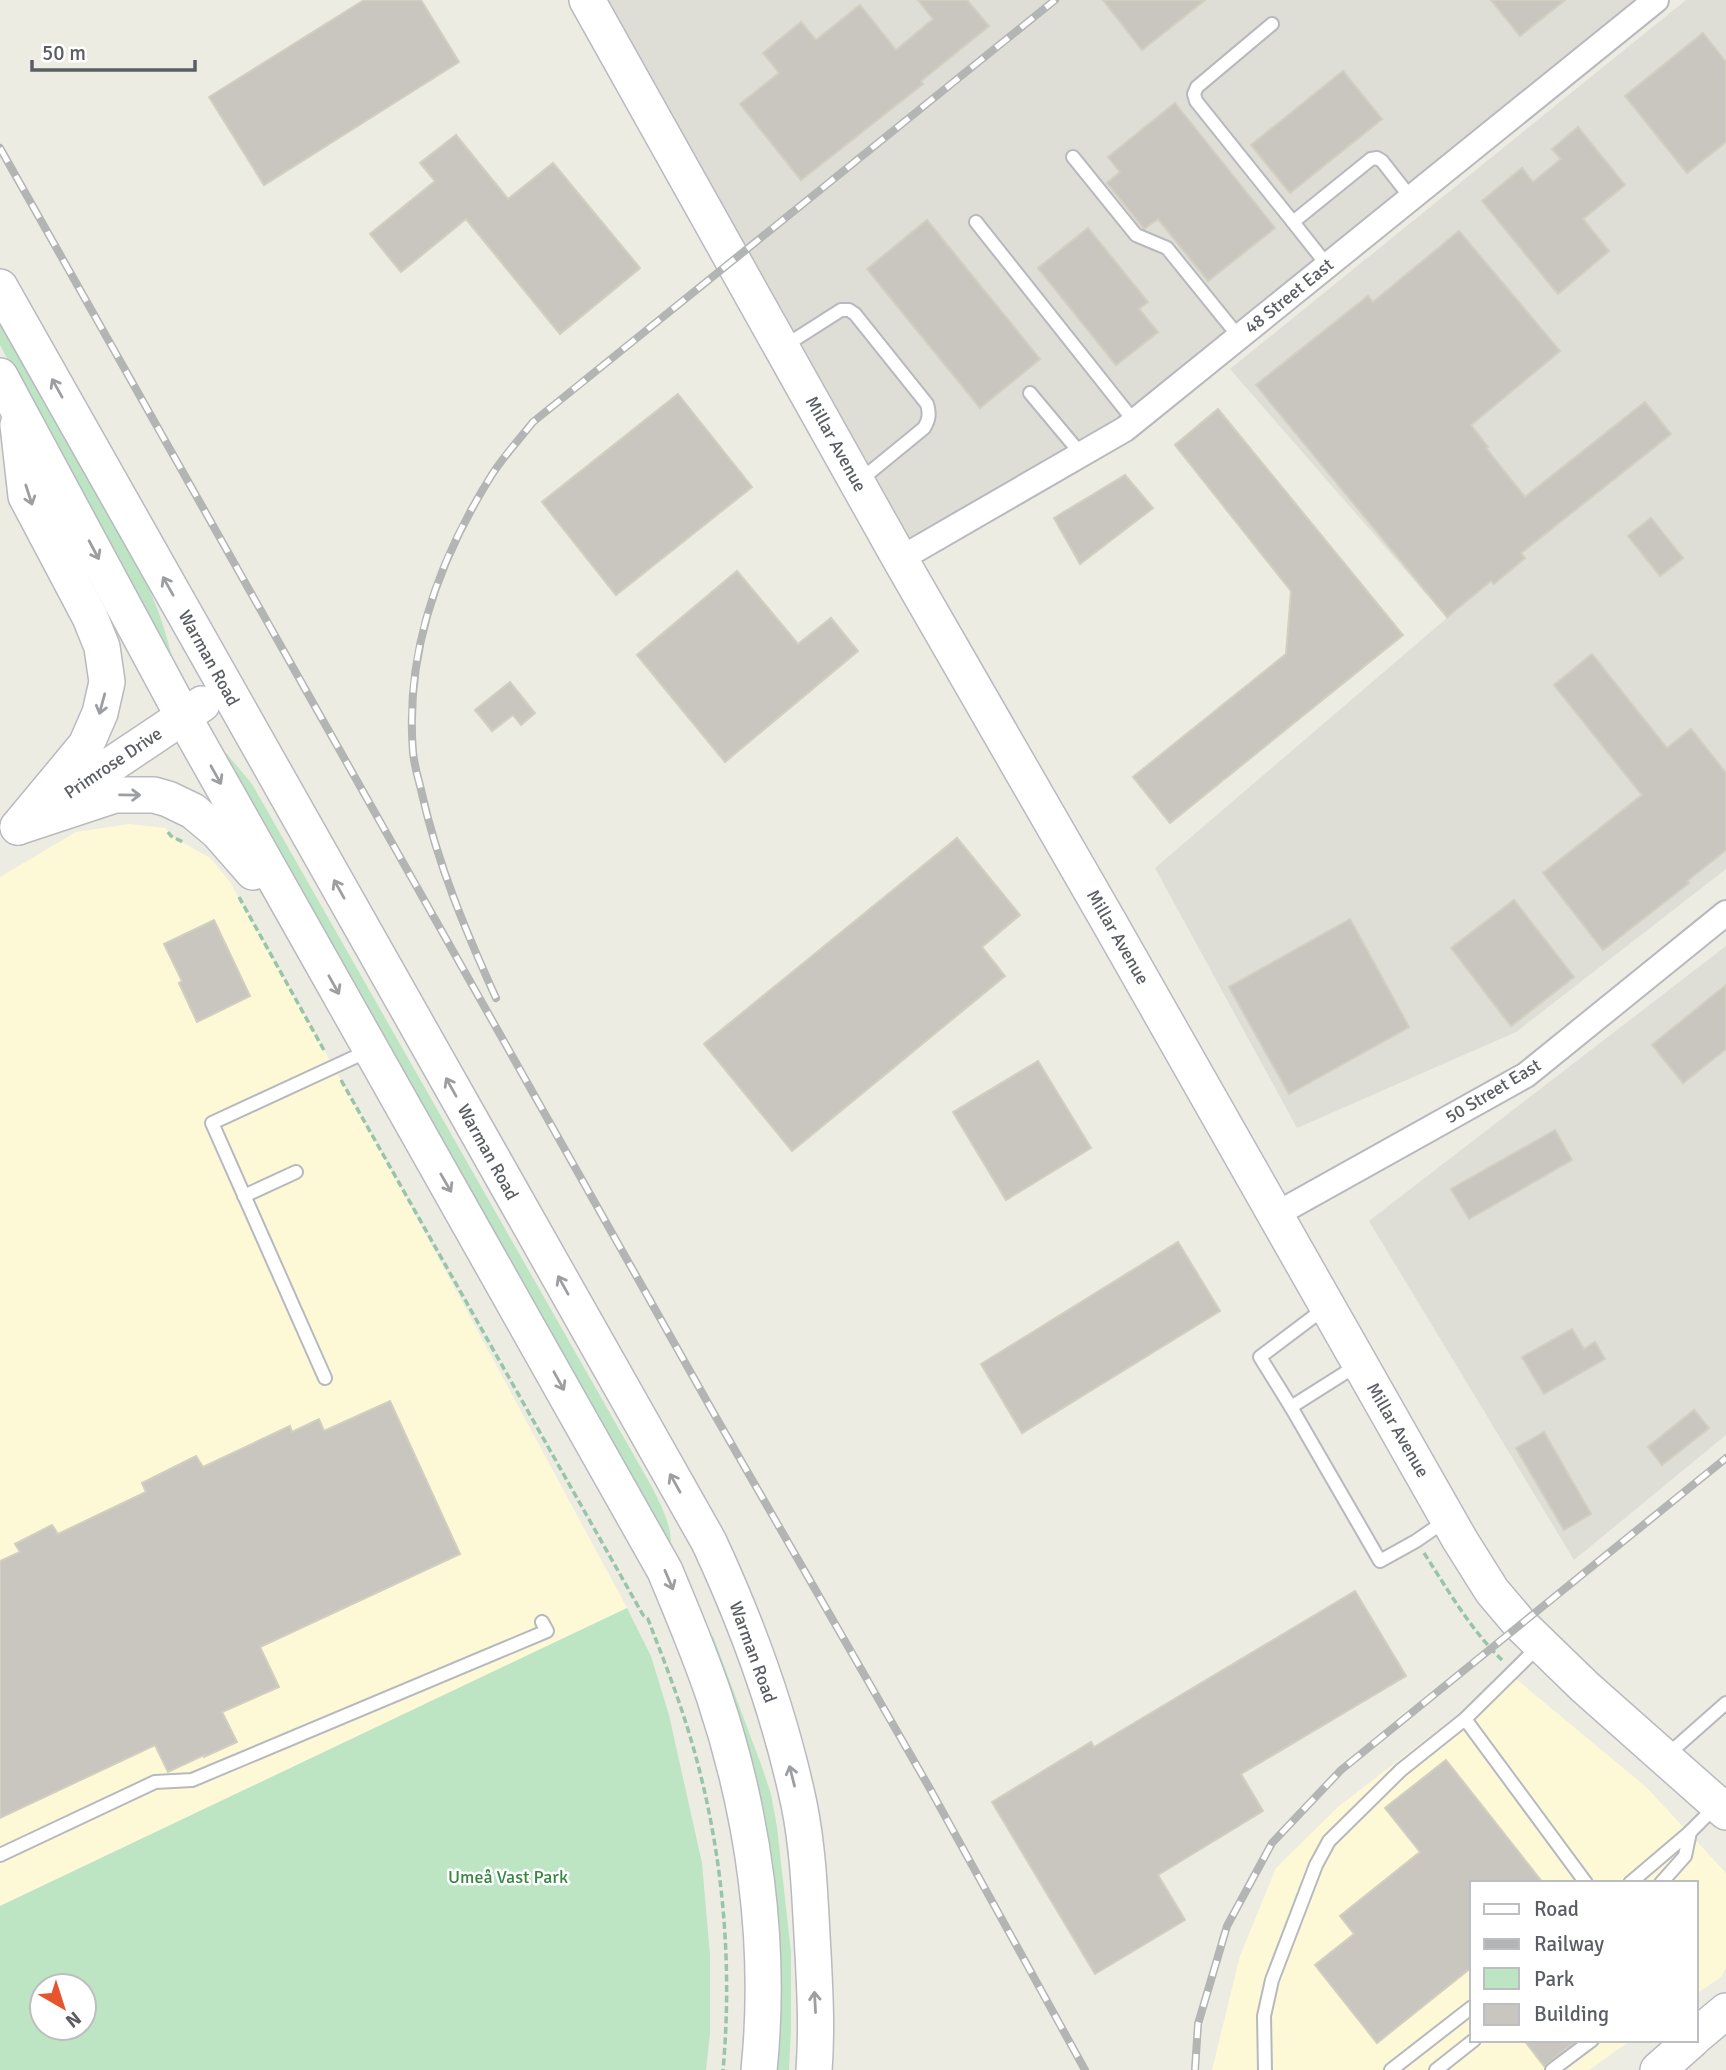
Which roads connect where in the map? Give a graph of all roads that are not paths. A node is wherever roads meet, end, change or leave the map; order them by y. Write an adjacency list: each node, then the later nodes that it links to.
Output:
1 (587, 0): 11 (main road, Millar Avenue)
2 (1656, 0): 5 (street, 48 Street East)
3 (1272, 24): 7 (lane)
4 (1073, 157): 10 (lane)
5 (1411, 198): 7 (lane); 8 (street, 48 Street East)
6 (976, 222): 14 (lane)
7 (1293, 222): 8 (lane)
8 (1327, 265): 10 (street, 48 Street East)
9 (0, 287): 18 (main road, Warman Road, one-way to 9)
10 (1238, 337): 14 (street, 48 Street East)
11 (782, 348): 16 (main road, Millar Avenue); 16 (lane)
12 (7, 390): 19 (main road, one-way to 19); 20 (main road, one-way to 20)
13 (1031, 393): 15 (lane)
14 (1134, 421): 15 (street, 48 Street East)
15 (1081, 454): 17 (street, 48 Street East)
16 (858, 482): 17 (main road, Millar Avenue)
17 (900, 559): 26 (main road, Millar Avenue)
18 (226, 688): 19 (main road, Primrose Drive); 48 (main road, Warman Road, one-way to 18)
19 (183, 716): 20 (main road, Primrose Drive); 22 (main road, one-way to 22)
20 (9, 833): 22 (main road, one-way to 22)
21 (1726, 913): 26 (street, 50 Street East)
22 (300, 926): 23 (main road, one-way to 23)
23 (370, 1049): 25 (lane); 47 (main road, one-way to 47)
24 (296, 1172): 25 (lane)
25 (244, 1196): 29 (lane)
26 (1275, 1215): 27 (main road, Millar Avenue)
27 (1327, 1306): 28 (main road, Millar Avenue); 30 (lane)
28 (1360, 1364): 30 (lane); 31 (main road, Millar Avenue)
29 (325, 1378)
30 (1291, 1407): 31 (lane)
31 (1448, 1518): 33 (main road, Millar Avenue)
32 (542, 1622): 39 (lane)
33 (1541, 1644): 35 (lane); 36 (main road, Millar Avenue)
34 (1726, 1703): 36 (lane)
35 (1465, 1719): 40 (lane); 49 (lane)
36 (1664, 1757): 37 (main road, Millar Avenue)
37 (1722, 1809): 38 (lane)
38 (1690, 1832): 41 (lane); 42 (lane)
39 (0, 1855)
40 (1585, 1881)
41 (1632, 1881)
42 (1663, 1881)
43 (1470, 2009): 50 (lane)
44 (1471, 2042): 51 (lane)
45 (1589, 2042): 52 (lane)
46 (1687, 2042): 53 (main road)
47 (759, 2070)
48 (814, 2070)
49 (1265, 2070)
50 (1391, 2070)
51 (1436, 2070)
52 (1552, 2070)
53 (1658, 2070)

